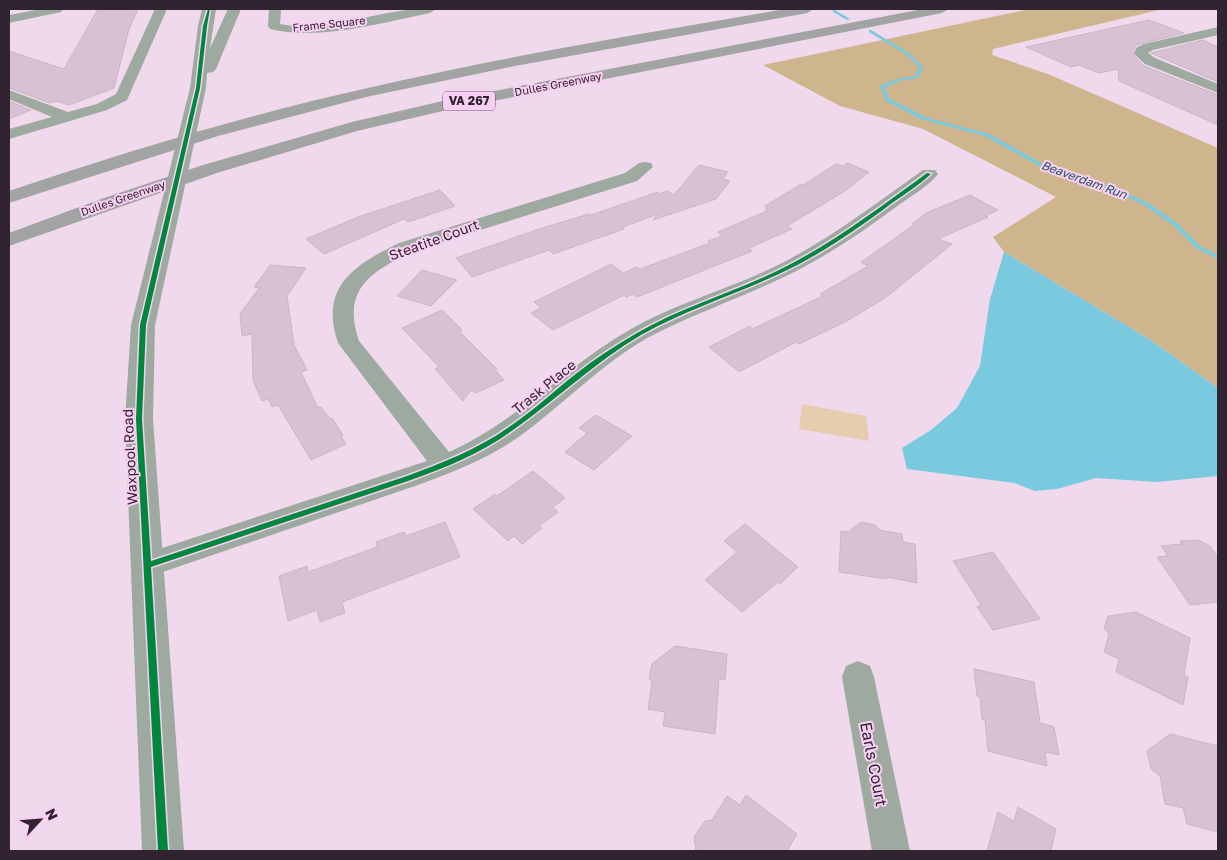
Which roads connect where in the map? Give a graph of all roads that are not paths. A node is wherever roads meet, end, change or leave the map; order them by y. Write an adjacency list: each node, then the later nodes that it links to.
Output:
1 (57, 9): 10 (street)
2 (161, 9): 16 (street)
3 (209, 9): 13 (street, Waxpool Road)
4 (234, 9): 13 (street, Waxpool Road)
5 (275, 9): 11 (street, Frame Square)
6 (364, 9): 11 (street)
7 (430, 9): 11 (street, Frame Square)
8 (807, 9): 20 (highway, VA 267)
9 (942, 9): 21 (highway, Dulles Greenway / VA 267)
10 (9, 19)
11 (372, 20)
12 (1218, 31): 14 (street)
13 (198, 88): 23 (street, Waxpool Road)
14 (1218, 89)
15 (9, 94): 16 (street)
16 (67, 117): 17 (street)
17 (9, 134)
18 (645, 167): 22 (street, Steatite Court)
19 (929, 174): 22 (street, Trask Place)
20 (9, 197)
21 (9, 240)
22 (445, 466): 23 (street, Trask Place)
23 (148, 565): 25 (street, Waxpool Road)
24 (858, 677): 26 (street, Earls Court)
25 (163, 851)
26 (891, 851)

